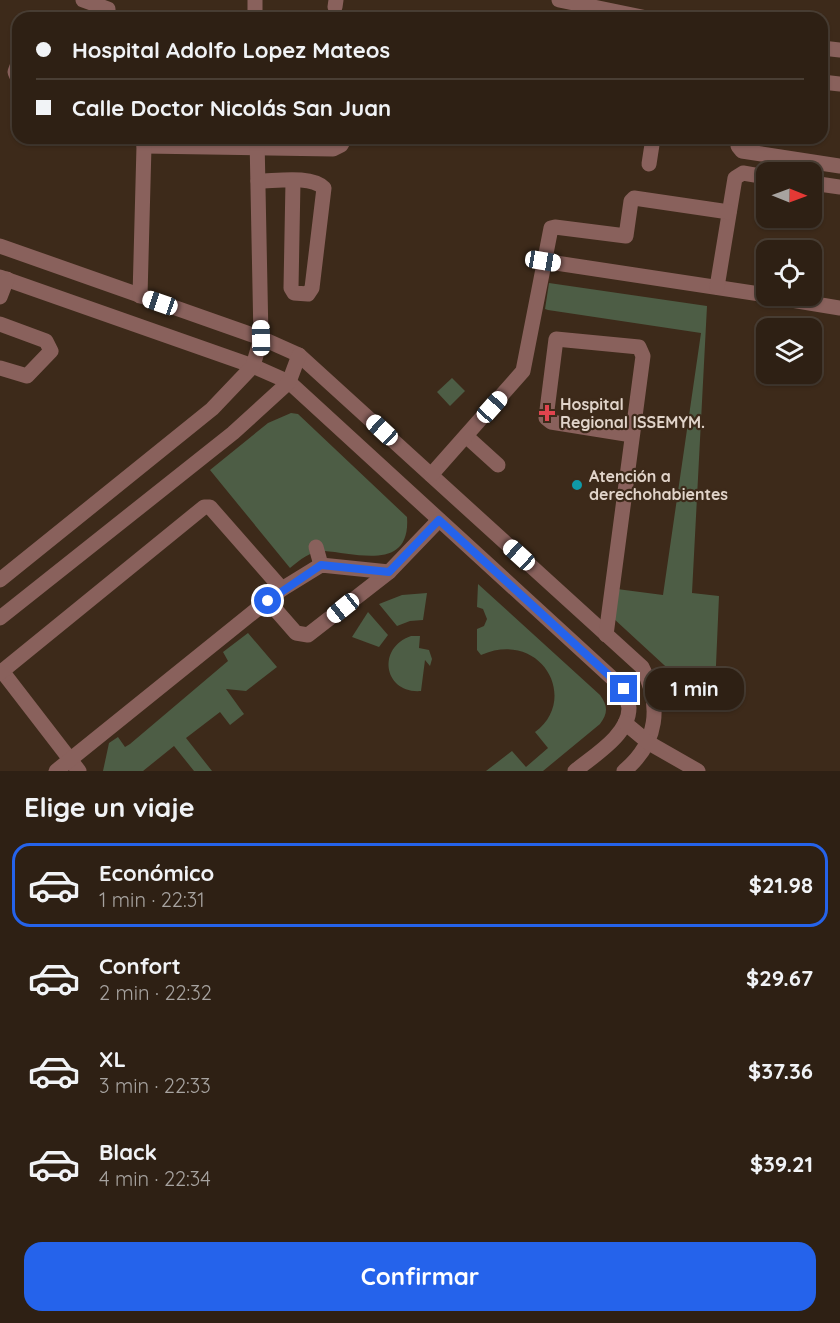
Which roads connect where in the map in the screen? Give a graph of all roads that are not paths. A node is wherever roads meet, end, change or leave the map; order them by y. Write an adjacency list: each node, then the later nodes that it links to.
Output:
1 (83, 0): 3 (street)
2 (559, 0): 4 (street)
3 (108, 12)
4 (618, 12)
5 (144, 144): 24 (street)
6 (257, 144): 14 (street)
7 (303, 144): 8 (street)
8 (342, 144)
9 (652, 144): 11 (street)
10 (738, 144): 12 (street)
11 (649, 165)
12 (840, 166)
13 (756, 176): 18 (street)
14 (258, 181): 15 (street); 29 (street)
15 (292, 181): 15 (street)
16 (822, 184): 17 (street)
17 (840, 187)
18 (729, 212): 20 (street); 22 (street)
19 (0, 246): 24 (street)
20 (543, 261): 22 (street); 35 (street)
21 (3, 278): 25 (street); 31 (street)
22 (717, 287): 23 (street)
23 (756, 293)
24 (140, 296): 29 (street)
25 (0, 297)
26 (822, 305): 27 (street)
27 (840, 308)
28 (0, 324): 32 (street)
29 (261, 338): 30 (street); 31 (street)
30 (299, 354): 33 (street); 37 (street)
31 (253, 366): 33 (street); 42 (street)
32 (0, 368)
33 (289, 382): 38 (street); 45 (street)
34 (632, 435): 34 (street); 46 (street)
35 (466, 436): 36 (street); 37 (street)
36 (498, 465)
37 (431, 475): 46 (street)
38 (439, 520): 41 (street); 48 (street)
39 (316, 547): 40 (street)
40 (321, 565): 41 (street); 43 (street)
41 (389, 572): 44 (street)
42 (0, 580)
43 (282, 589): 44 (street); 47 (street)
44 (268, 601): 50 (street)
45 (0, 618)
46 (606, 635): 49 (street)
47 (1, 672): 50 (street)
48 (625, 723): 49 (street); 52 (street)
49 (649, 743): 53 (street); 54 (street)
50 (74, 765): 51 (street)
51 (56, 771)
52 (575, 771)
53 (624, 771)
54 (698, 771)

